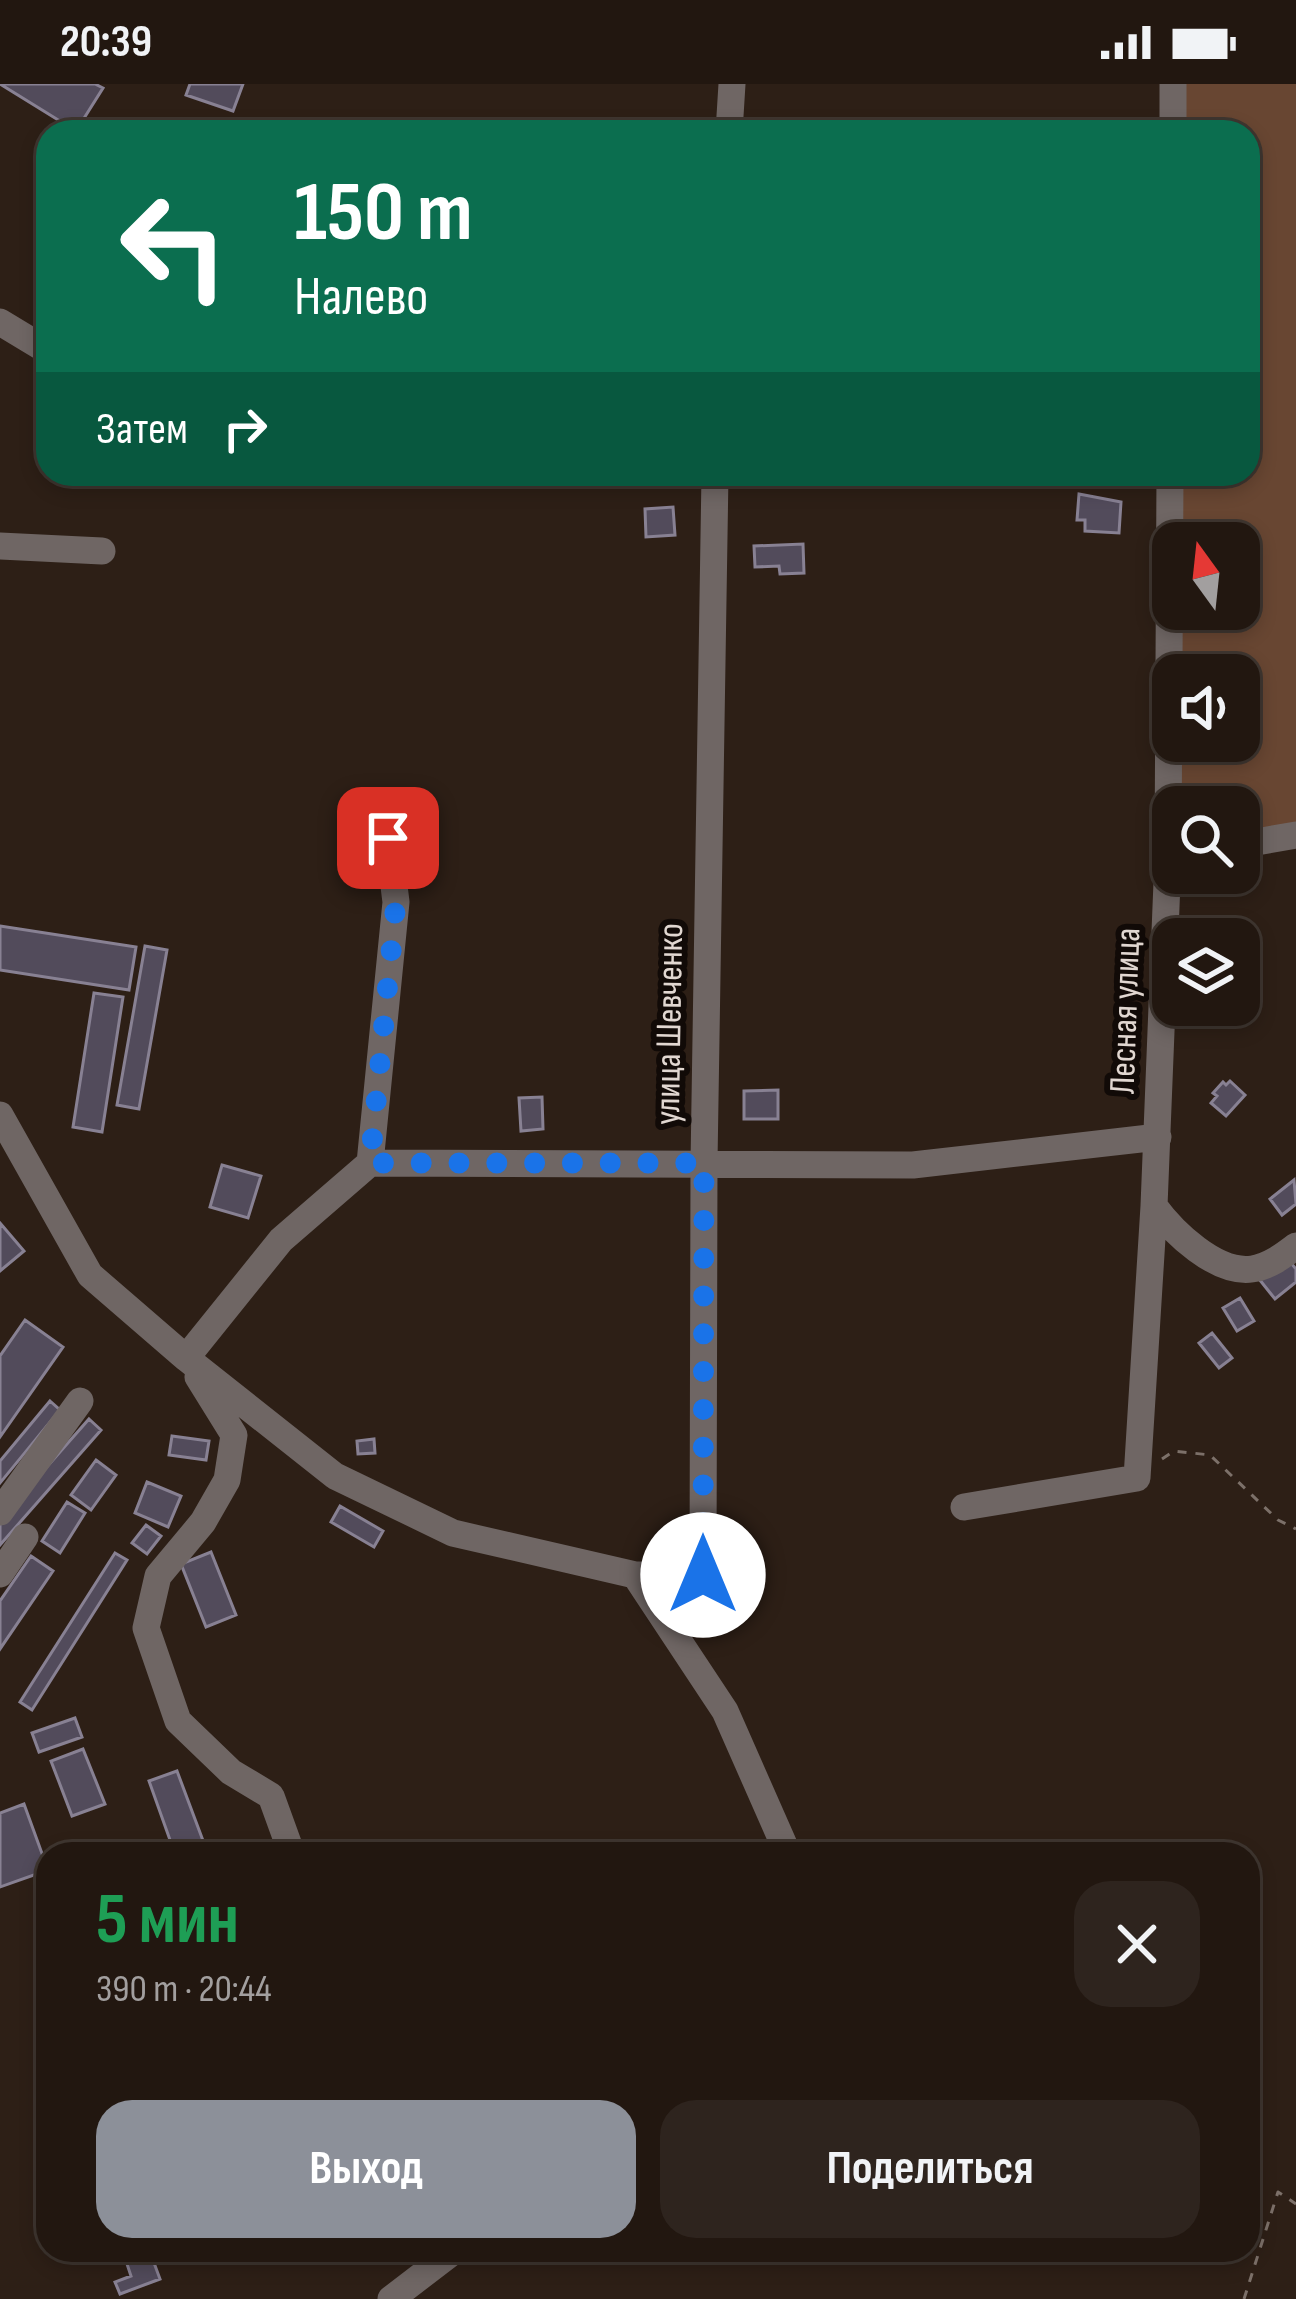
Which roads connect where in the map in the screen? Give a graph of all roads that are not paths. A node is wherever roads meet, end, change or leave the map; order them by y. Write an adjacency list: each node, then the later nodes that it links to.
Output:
1 (732, 84): 3 (street)
2 (1173, 84): 4 (street)
3 (730, 120)
4 (1173, 120)
5 (0, 322): 6 (street)
6 (36, 344)
7 (715, 486): 19 (street, улица Шевченко)
8 (1170, 486): 11 (street, Лесная улица)
9 (0, 546): 10 (street)
10 (101, 551)
11 (1170, 786)
12 (1296, 836): 14 (street)
13 (388, 838): 18 (street)
14 (1260, 842)
15 (1168, 894): 17 (street, Лесная улица)
16 (0, 1114): 22 (street)
17 (1158, 1137): 19 (street); 20 (street, Лесная улица)
18 (370, 1163): 19 (street); 22 (street)
19 (704, 1163): 28 (street, улица Шевченко)
20 (1154, 1206): 21 (street); 24 (street, Лесная улица)
21 (1296, 1246)
22 (186, 1358): 28 (street); 29 (street)
23 (80, 1401): 25 (street)
24 (964, 1507)
25 (0, 1512)
26 (25, 1537): 27 (street)
27 (0, 1574)
28 (634, 1575): 30 (street)
29 (288, 1842)
30 (783, 1842)
31 (439, 2262): 32 (street)
32 (391, 2299)

